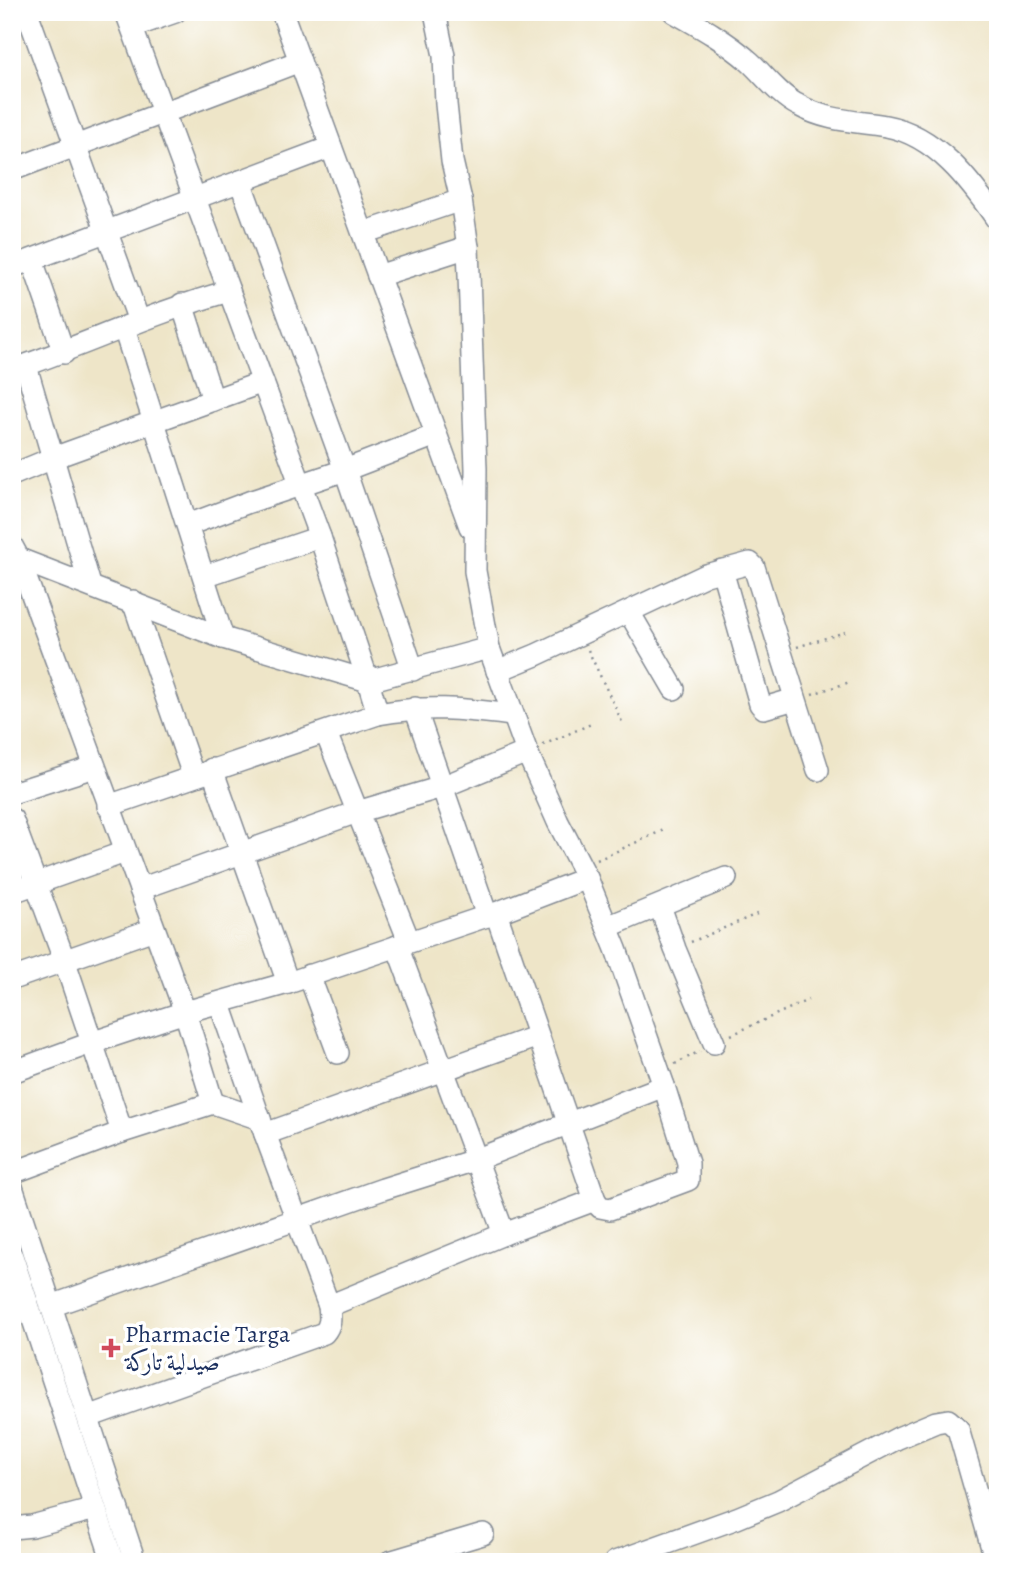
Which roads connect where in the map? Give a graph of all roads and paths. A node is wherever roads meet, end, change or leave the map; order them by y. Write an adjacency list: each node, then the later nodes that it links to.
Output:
1 (27, 12): 9 (street)
2 (175, 12): 6 (street)
3 (282, 12): 7 (street)
4 (435, 12): 14 (street)
5 (674, 12): 15 (street)
6 (129, 20): 8 (street)
7 (300, 61): 8 (street); 10 (street)
8 (165, 113): 9 (street); 13 (street)
9 (75, 146): 11 (street); 16 (street)
10 (331, 147): 12 (street); 17 (street)
11 (12, 170)
12 (240, 181): 13 (street); 31 (street)
13 (196, 199): 16 (street); 21 (street)
14 (461, 200): 17 (street); 18 (street)
15 (998, 221)
16 (106, 231): 19 (street); 23 (street)
17 (363, 233): 20 (street)
18 (468, 247): 20 (street); 36 (street)
19 (22, 263): 24 (street)
20 (378, 276): 29 (street)
21 (229, 291): 22 (street); 26 (street)
22 (182, 304): 23 (street); 27 (street)
23 (131, 324): 24 (street); 28 (street)
24 (64, 353): 25 (street)
25 (19, 368): 30 (street)
26 (263, 382): 27 (street); 33 (street)
27 (213, 400): 28 (street)
28 (154, 421): 30 (street); 34 (street)
29 (436, 435): 31 (street); 36 (street)
30 (53, 458): 32 (street); 40 (street)
31 (345, 470): 33 (street); 48 (street)
32 (12, 475)
33 (301, 486): 34 (street); 35 (street)
34 (188, 525): 39 (street)
35 (320, 537): 39 (street); 50 (street)
36 (473, 537): 46 (street)
37 (16, 553): 40 (street); 61 (street)
38 (722, 570): 42 (street); 47 (street); 53 (street)
39 (204, 576): 45 (street)
40 (90, 584): 41 (street)
41 (133, 601): 45 (street); 63 (street)
42 (629, 612): 44 (street); 52 (street)
43 (845, 632): 47 (path)
44 (580, 635): 49 (street); 58 (path)
45 (223, 638): 50 (street)
46 (489, 648): 48 (street); 49 (street)
47 (780, 652): 53 (street)
48 (414, 670): 50 (street)
49 (497, 671): 56 (street)
50 (368, 681): 55 (street)
51 (850, 682): 53 (path)
52 (674, 689)
53 (795, 699): 62 (street)
54 (415, 708): 55 (street); 56 (street); 64 (street)
55 (378, 714): 59 (street)
56 (512, 715): 60 (street)
57 (591, 724): 60 (path)
58 (624, 724)
59 (326, 733): 63 (street); 67 (street)
60 (527, 752): 64 (street); 72 (street)
61 (94, 767): 65 (street); 66 (street)
62 (818, 770)
63 (203, 772): 66 (street); 71 (street)
64 (442, 787): 67 (street); 78 (street)
65 (12, 793)
66 (108, 806): 70 (street)
67 (357, 812): 71 (street); 82 (street)
68 (12, 819): 74 (street)
69 (666, 829): 72 (path)
70 (125, 852): 74 (street); 75 (street)
71 (242, 853): 75 (street); 87 (street)
72 (584, 873): 78 (street); 80 (street)
73 (726, 878): 77 (street)
74 (35, 884): 76 (street); 84 (street)
75 (140, 890): 81 (street)
76 (12, 892)
77 (660, 906): 80 (street); 83 (street)
78 (491, 914): 82 (street); 91 (street)
79 (757, 914): 83 (path)
80 (607, 927): 97 (street)
81 (154, 929): 84 (street); 90 (street)
82 (403, 943): 85 (street); 95 (street)
83 (675, 949): 93 (street)
84 (65, 962): 86 (street); 92 (street)
85 (309, 975): 87 (street); 94 (street)
86 (12, 979)
87 (288, 983): 89 (street)
88 (808, 1000): 93 (path)
89 (220, 1004): 90 (street); 100 (street)
90 (185, 1012): 92 (street); 98 (street)
91 (538, 1036): 95 (street); 99 (street)
92 (91, 1043): 96 (street); 101 (street)
93 (714, 1043): 97 (path)
94 (338, 1053)
95 (442, 1069): 100 (street); 102 (street)
96 (12, 1072)
97 (662, 1079): 99 (street); 105 (street)
98 (213, 1103): 100 (street); 101 (street)
99 (569, 1121): 102 (street); 105 (street)
100 (262, 1126): 106 (street)
101 (122, 1132): 103 (street)
102 (475, 1160): 106 (street); 107 (street)
103 (12, 1173)
104 (12, 1186): 109 (street)
105 (595, 1200): 107 (street)
106 (297, 1220): 109 (street); 110 (street)
107 (504, 1234): 110 (street)
108 (12, 1256): 112 (street)
109 (51, 1306): 111 (street)
110 (328, 1306): 111 (street)
111 (88, 1417): 116 (street)
112 (95, 1509): 113 (street); 115 (street)
113 (12, 1528)
114 (483, 1534): 117 (street)
115 (113, 1562)
116 (135, 1562)
117 (389, 1562)
118 (615, 1562): 119 (street)
119 (996, 1562)

